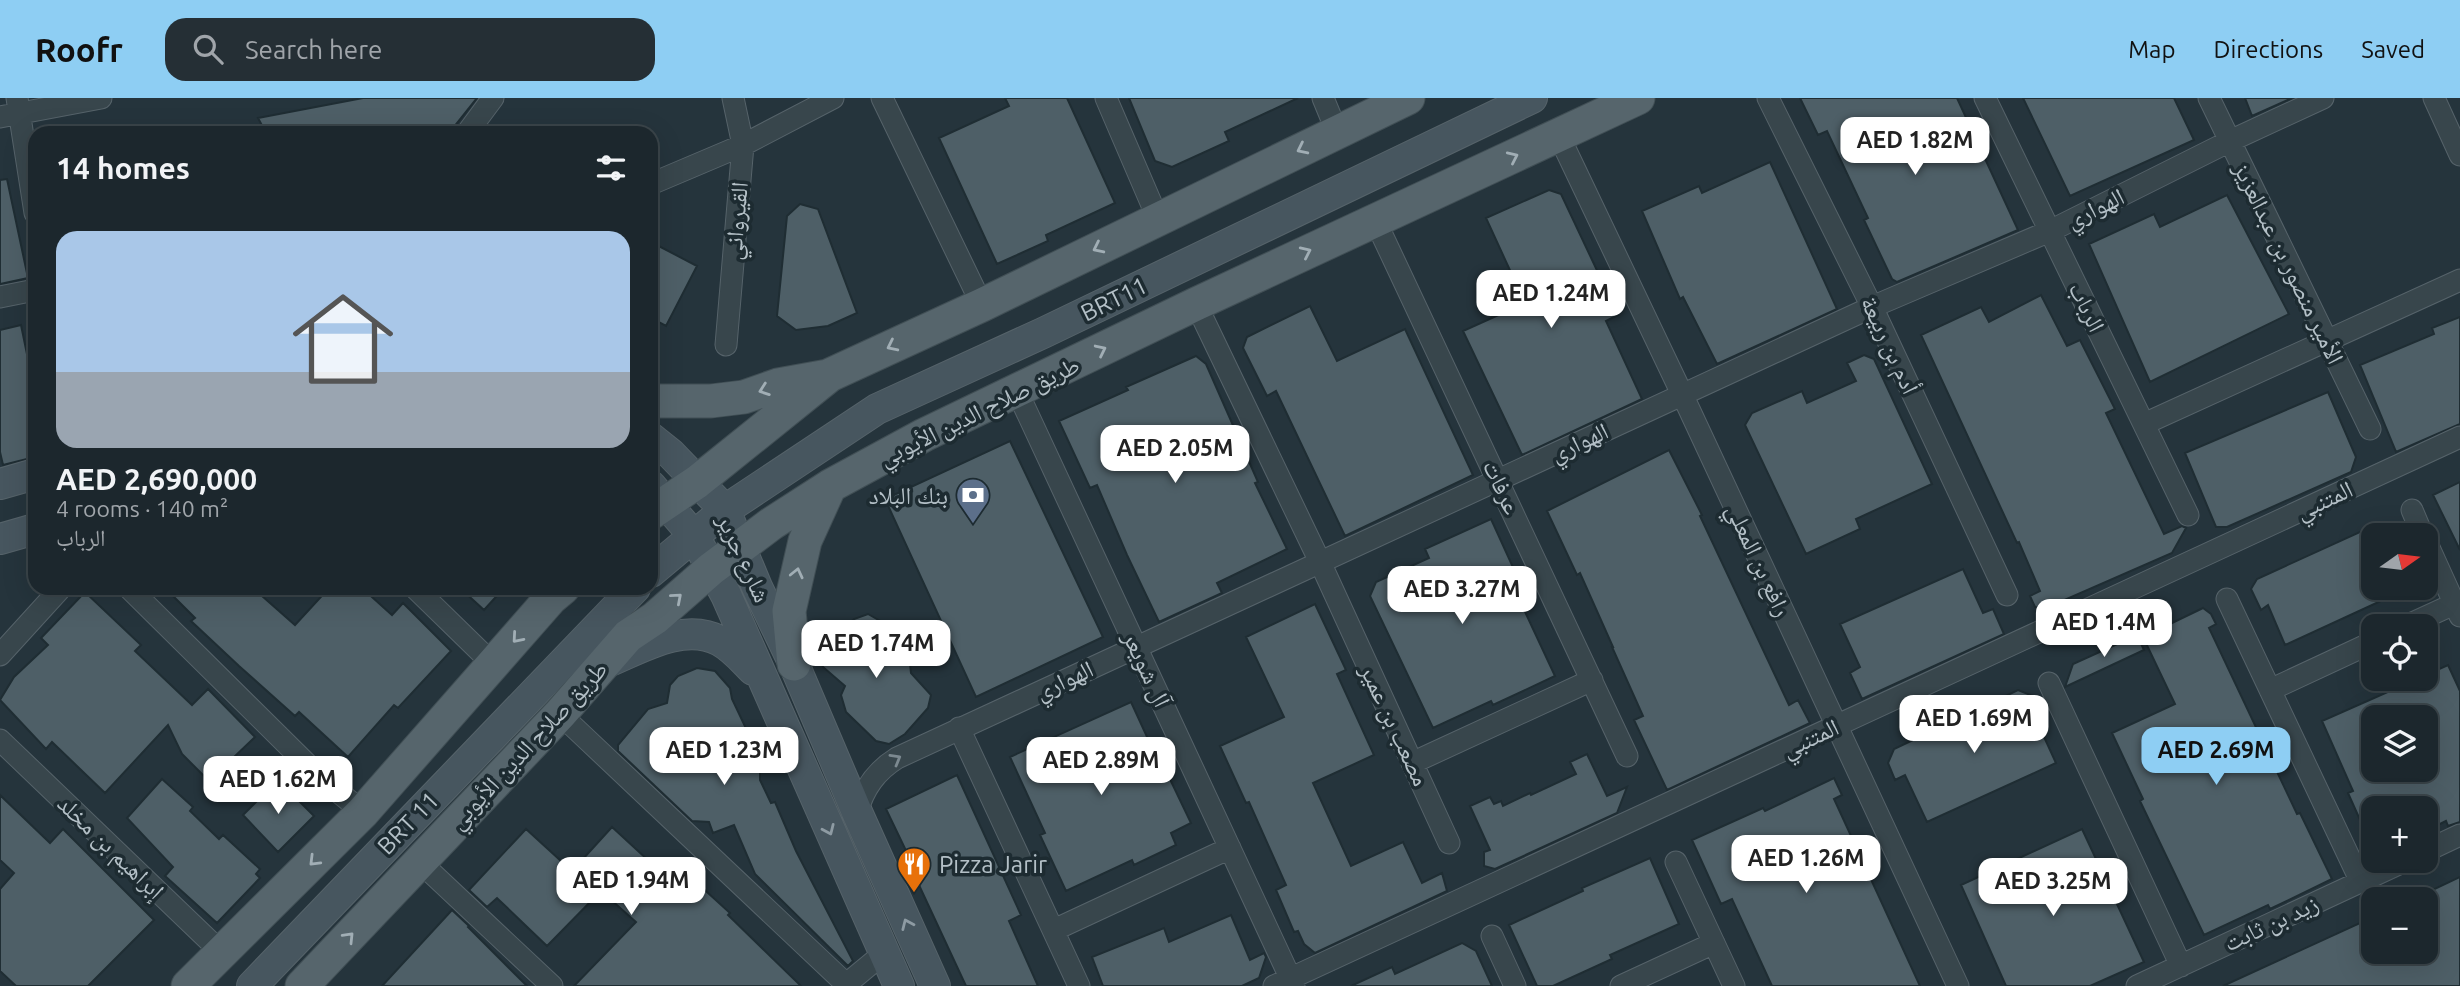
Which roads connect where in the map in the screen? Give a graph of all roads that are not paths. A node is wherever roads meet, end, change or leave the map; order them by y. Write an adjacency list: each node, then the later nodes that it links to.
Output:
1 (101, 98): 16 (street)
2 (493, 98): 17 (street)
3 (733, 98): 21 (street, القيرواني)
4 (833, 98): 21 (street)
5 (882, 98): 32 (street)
6 (1106, 98): 25 (street)
7 (1323, 98): 18 (street)
8 (1408, 98): 18 (main road)
9 (1532, 98): 53 (main road, BRT11)
10 (1638, 98): 19 (main road, طريق صلاح الدين الأيوبي)
11 (1768, 98): 33 (street, أدم بن ربيعة)
12 (1985, 98): 27 (street, الرباب)
13 (2209, 98): 20 (street, الأمير منصور بن عبدالعزيز)
14 (2323, 98): 20 (street, الهواري)
15 (2434, 98): 22 (street)
16 (12, 110): 24 (street)
17 (472, 126)
18 (1337, 132): 25 (main road, one-way to 25)
19 (1559, 136): 26 (main road, طريق صلاح الدين الأيوبي, one-way to 19); 38 (street, رافع بن المعلي)
20 (2230, 141): 27 (street, الهواري); 34 (street, الأمير منصور بن عبدالعزيز)
21 (743, 145): 23 (street); 35 (street, القيرواني)
22 (2460, 155)
23 (658, 181)
24 (28, 182)
25 (1158, 219): 32 (main road, one-way to 32)
26 (1375, 220): 31 (main road, طريق صلاح الدين الأيوبي, one-way to 26); 45 (street, عرفات)
27 (2050, 231): 33 (street, الهواري); 40 (street, الرباب)
28 (2460, 280): 34 (street)
29 (28, 291): 30 (street)
30 (0, 297)
31 (1196, 304): 37 (main road, طريق صلاح الدين الأيوبي, one-way to 31); 58 (street, مصعب بن عمير)
32 (982, 305): 36 (main road, one-way to 36)
33 (1872, 307): 38 (street, الهواري); 62 (street, أدم بن ربيعة)
34 (2327, 340): 40 (street); 41 (street, الأمير منصور بن عبدالعزيز)
35 (726, 345)
36 (830, 376): 39 (main road, one-way to 39); 46 (main road)
37 (1017, 391): 48 (main road, طريق صلاح الدين الأيوبي); 71 (street, آل شويعر)
38 (1682, 394): 45 (street, الهواري); 82 (street, رافع بن المعلي)
39 (658, 401)
40 (2144, 424): 52 (street, الرباب)
41 (2370, 429)
42 (2460, 437): 82 (street, المتنبي)
43 (658, 444): 46 (main road, شارع جرير)
44 (28, 476): 47 (main road)
45 (1499, 479): 58 (street, الهواري); 78 (street, عرفات)
46 (697, 482): 49 (main road); 53 (main road, شارع جرير)
47 (0, 484)
48 (831, 486): 57 (main road, طريق صلاح الدين الأيوبي); 75 (main road, one-way to 48)
49 (658, 499)
50 (658, 501): 53 (main road)
51 (2412, 510): 54 (street)
52 (2188, 515)
53 (710, 523): 57 (main road, شارع جرير); 59 (main road, BRT11); 61 (main road)
54 (2418, 523)
55 (28, 531): 56 (main road)
56 (0, 539)
57 (740, 546): 61 (main road, طريق صلاح الدين الأيوبي); 75 (main road, شارع جرير)
58 (1320, 562): 71 (street, الهواري); 86 (street, مصعب بن عمير)
59 (658, 566)
60 (2438, 568): 69 (street)
61 (711, 569): 74 (main road, طريق صلاح الدين الأيوبي, one-way to 61); 77 (main road)
62 (2007, 594)
63 (55, 595): 73 (street)
64 (136, 595): 87 (street)
65 (422, 595): 76 (street)
66 (553, 595): 76 (main road, one-way to 76)
67 (628, 595): 106 (main road, BRT 11)
68 (2227, 599): 80 (street)
69 (2457, 610): 70 (street)
70 (2438, 616)
71 (1136, 646): 83 (street, الهواري); 92 (street, آل شويعر)
72 (2361, 648): 80 (street)
73 (0, 654)
74 (604, 664): 77 (main road); 81 (main road, طريق صلاح الدين الأيوبي)
75 (794, 664): 88 (main road, شارع جرير)
76 (494, 665): 87 (main road)
77 (761, 678): 101 (main road, one-way to 101)
78 (1592, 680): 85 (street, عرفات); 86 (street)
79 (2049, 683): 102 (street)
80 (2270, 690): 96 (street)
81 (560, 714): 93 (main road, طريق صلاح الدين الأيوبي); 104 (street)
82 (1837, 726): 103 (street, المتنبي); 115 (street, رافع بن المعلي)
83 (959, 728): 88 (street, الهواري, one-way to 83); 97 (street)
84 (0, 740): 100 (street, إبراهيم بن مخلد)
85 (1627, 756)
86 (1412, 763): 90 (street, مصعب بن عمير)
87 (363, 812): 100 (main road, one-way to 100)
88 (857, 812): 110 (main road, شارع جرير, one-way to 88)
89 (2460, 835): 91 (street)
90 (1449, 843)
91 (2438, 845)
92 (1230, 848): 97 (street); 103 (street, آل شويعر)
93 (420, 862): 107 (main road, طريق صلاح الدين الأيوبي, one-way to 93); 108 (street)
94 (1676, 862): 99 (street)
95 (2379, 873): 96 (street, زيد بن ثابت)
96 (2361, 881): 102 (street, زيد بن ثابت)
97 (1055, 930): 111 (street)
98 (1492, 936): 112 (street)
99 (1714, 943): 113 (street); 114 (street)
100 (221, 952): 105 (main road)
101 (884, 953): 104 (street); 109 (main road)
102 (2180, 966): 116 (street, زيد بن ثابت)
103 (1286, 983)
104 (845, 985)
105 (188, 986)
106 (252, 986)
107 (302, 986)
108 (552, 986)
109 (899, 986)
110 (935, 986)
111 (1079, 986)
112 (1515, 986)
113 (1622, 986)
114 (1734, 986)
115 (1958, 986)
116 (2137, 986)

